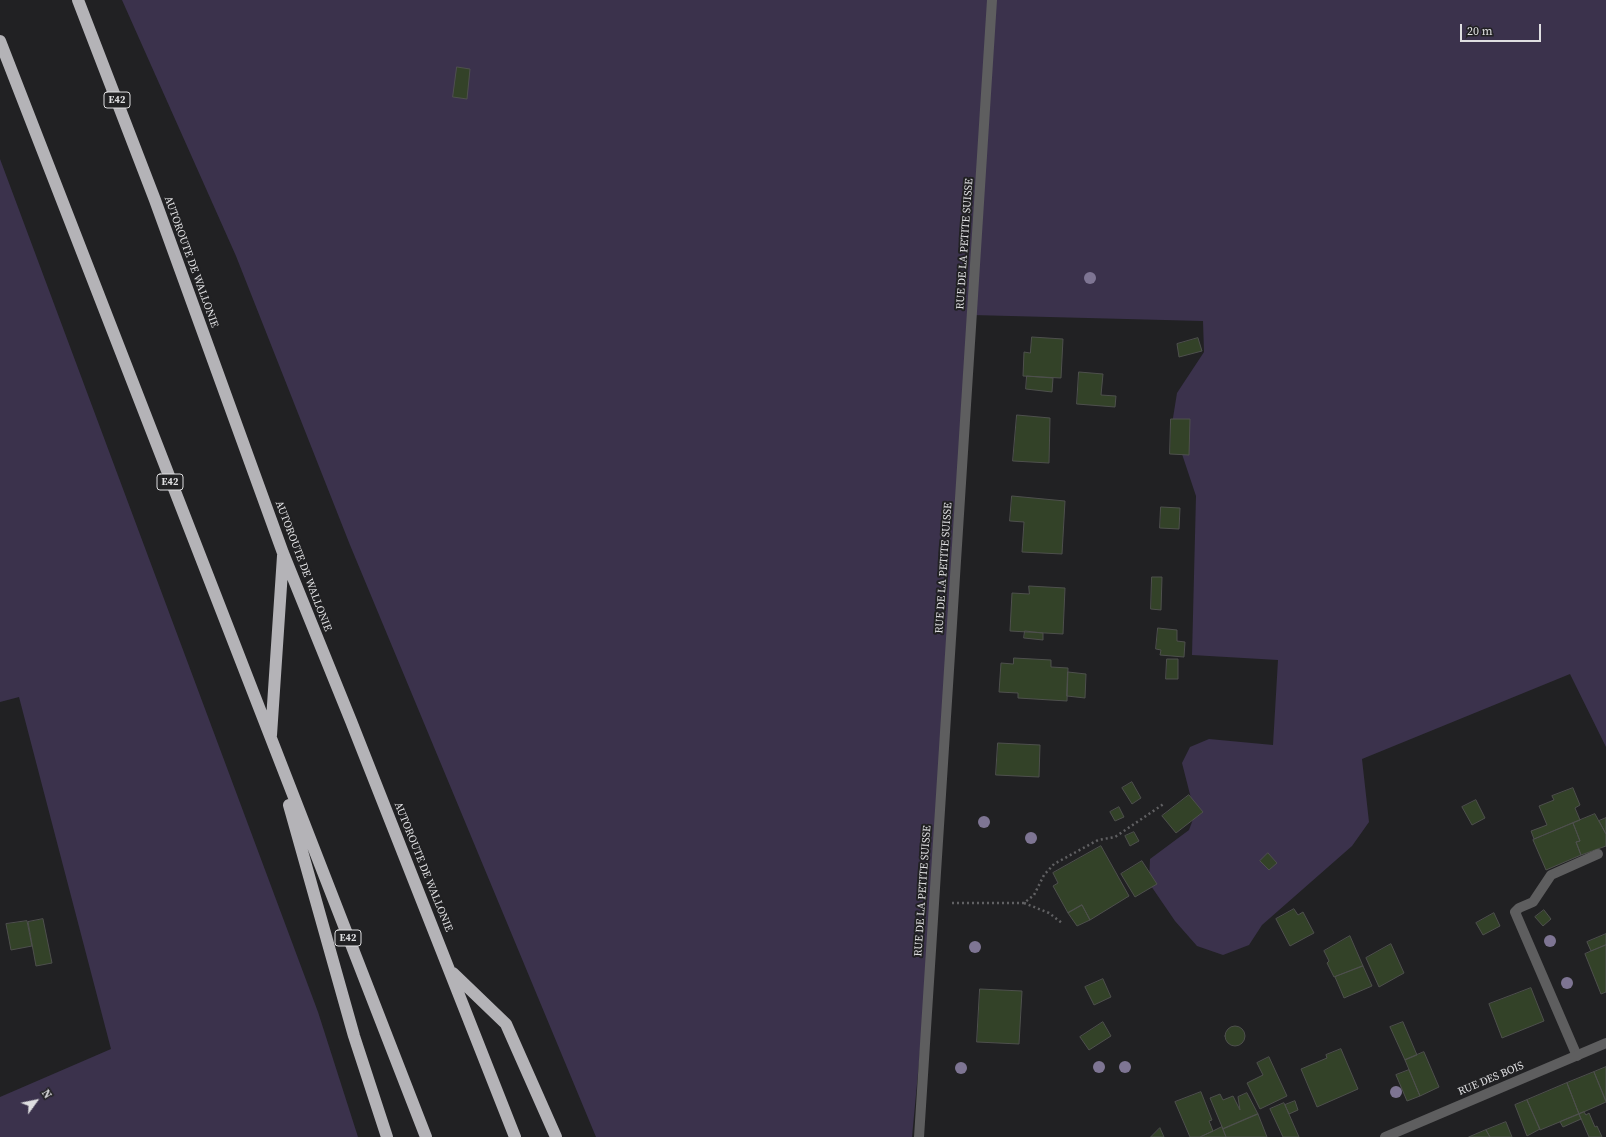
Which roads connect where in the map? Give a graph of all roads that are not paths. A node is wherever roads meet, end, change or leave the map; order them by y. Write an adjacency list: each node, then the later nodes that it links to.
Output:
1 (78, 0): 4 (highway, AUTOROUTE DE WALLONIE / E42)
2 (992, 0): 14 (street, RUE DE LA PETITE SUISSE)
3 (0, 41): 5 (highway, E42)
4 (283, 553): 5 (highway); 7 (highway, AUTOROUTE DE WALLONIE / E42)
5 (270, 739): 10 (highway); 11 (highway, E42)
6 (1598, 854): 9 (street)
7 (450, 970): 12 (highway, AUTOROUTE DE WALLONIE / E42); 13 (highway)
8 (1606, 1043): 9 (street, RUE DES BOIS)
9 (1577, 1056): 15 (street, RUE DES BOIS)
10 (387, 1137)
11 (426, 1137)
12 (515, 1137)
13 (556, 1137)
14 (919, 1137)
15 (1385, 1137)

